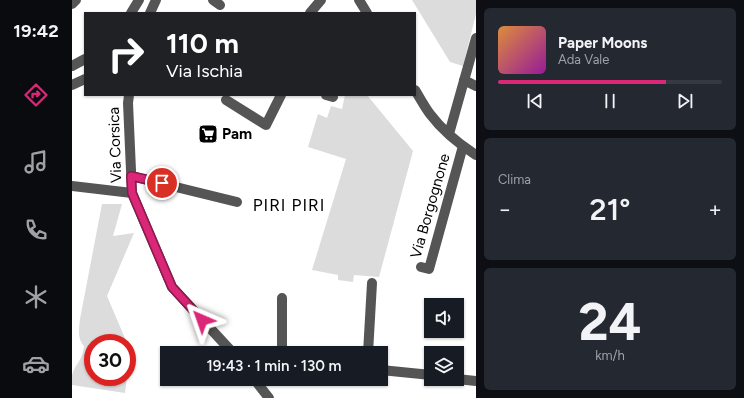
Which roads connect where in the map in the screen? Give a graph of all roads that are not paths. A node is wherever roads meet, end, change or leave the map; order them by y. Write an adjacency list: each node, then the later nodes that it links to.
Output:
1 (76, 0): 6 (street)
2 (139, 0): 7 (street)
3 (156, 0): 8 (street)
4 (321, 0): 9 (street)
5 (359, 0): 10 (street)
6 (72, 4)
7 (132, 12)
8 (150, 12)
9 (311, 12)
10 (366, 12)
11 (476, 38): 15 (street)
12 (84, 60): 13 (street)
13 (72, 66)
14 (84, 79): 16 (street)
15 (464, 80): 17 (street); 22 (street)
16 (72, 85)
17 (476, 86)
18 (416, 92): 22 (street)
19 (280, 96): 21 (street)
20 (127, 98): 25 (street, Via Corsica)
21 (226, 100)
22 (449, 134): 23 (street)
23 (463, 146): 24 (street); 29 (street, Via Borgognone)
24 (476, 155)
25 (131, 176): 27 (street, Via Corsica); 28 (street)
26 (72, 186): 27 (street)
27 (132, 193): 32 (street, Via Corsica)
28 (237, 202)
29 (421, 267)
30 (372, 283): 34 (street)
31 (282, 298): 33 (street)
32 (228, 346)
33 (282, 346)
34 (368, 346)
35 (388, 371): 36 (street)
36 (424, 375)
37 (464, 379): 38 (street)
38 (476, 381)
39 (260, 386): 40 (street)
40 (269, 398)

